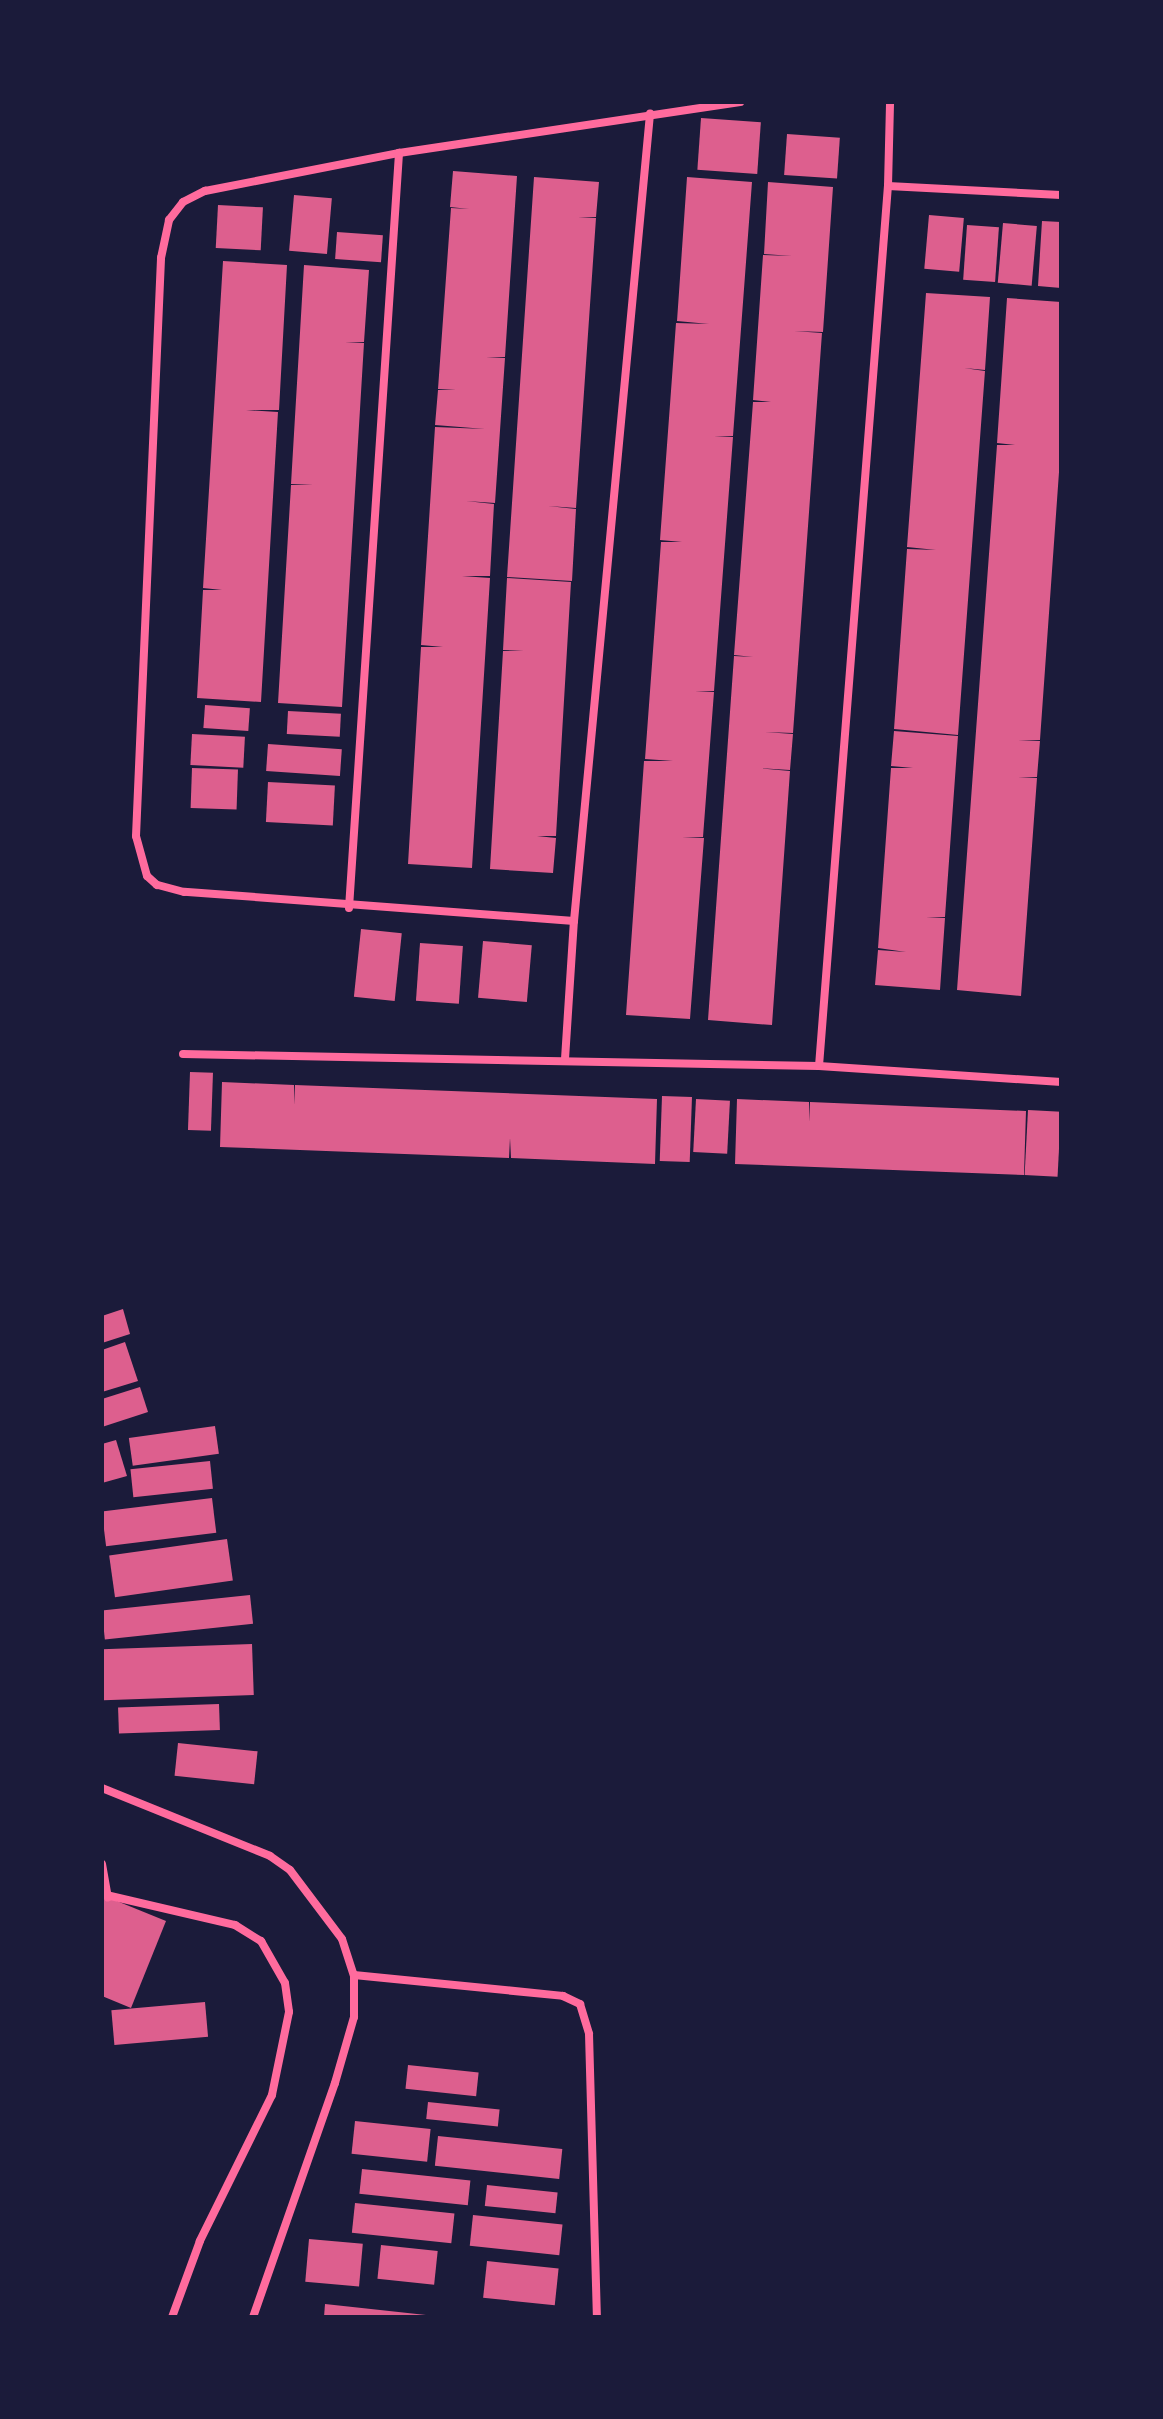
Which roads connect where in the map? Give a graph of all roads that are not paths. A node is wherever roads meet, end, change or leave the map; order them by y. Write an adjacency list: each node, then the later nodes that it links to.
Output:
1 (740, 102): 3 (street)
2 (890, 102): 5 (street)
3 (650, 114): 4 (street); 8 (street)
4 (399, 153): 7 (street); 7 (street)
5 (888, 186): 6 (street); 11 (street)
6 (1061, 195)
7 (349, 908): 8 (street)
8 (574, 921): 10 (street)
9 (183, 1054): 10 (street)
10 (565, 1059): 11 (street)
11 (819, 1066): 12 (street)
12 (1061, 1082)
13 (102, 1788): 17 (street)
14 (102, 1864): 15 (street)
15 (103, 1871): 16 (street)
16 (105, 1896): 18 (street)
17 (354, 1975): 19 (street); 20 (street)
18 (172, 2317)
19 (253, 2317)
20 (597, 2317)

